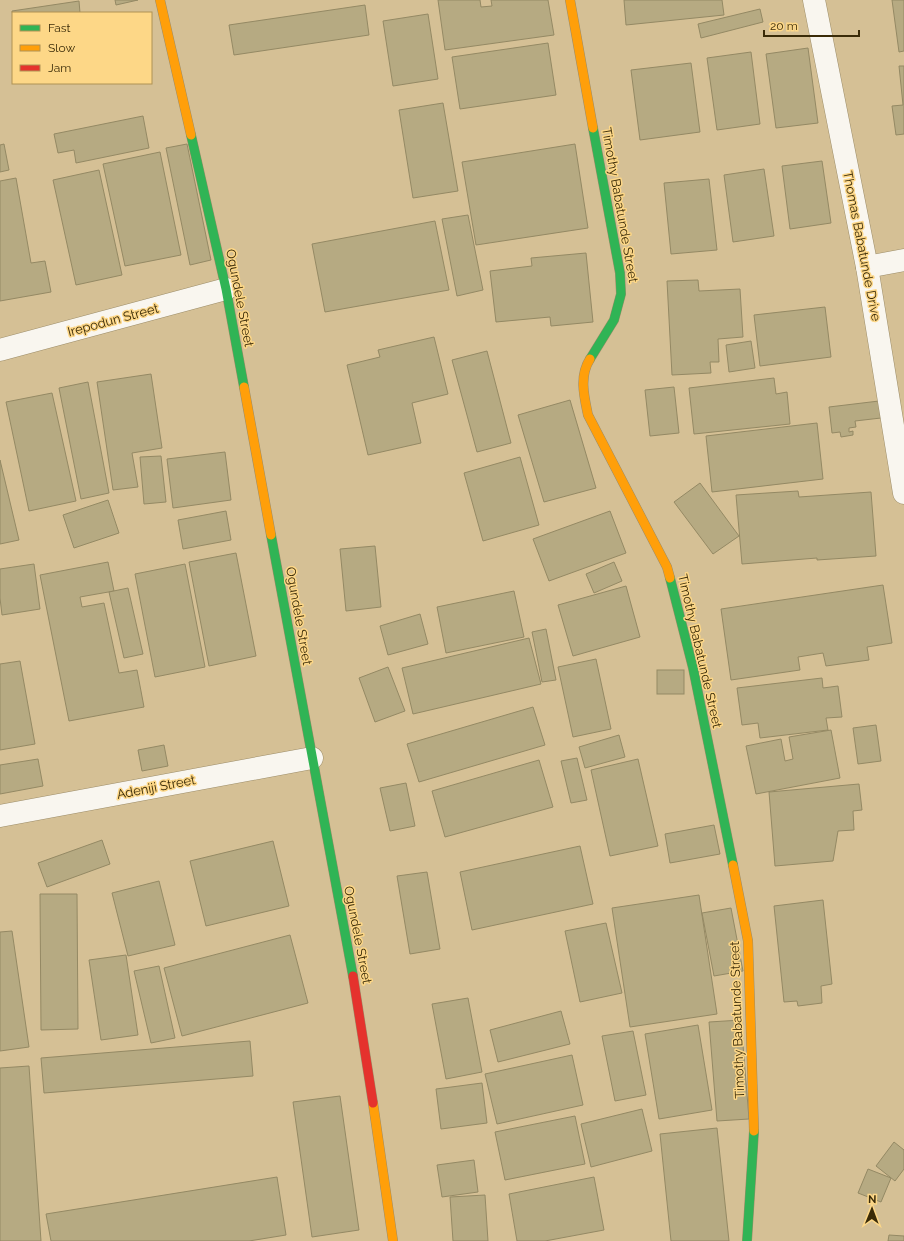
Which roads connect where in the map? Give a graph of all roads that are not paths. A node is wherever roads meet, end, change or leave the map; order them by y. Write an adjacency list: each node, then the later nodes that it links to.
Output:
1 (160, 0): 6 (street, Ogundele Street)
2 (570, 0): 12 (street, Timothy Babatunde Street)
3 (814, 0): 5 (street, Thomas Babatunde Drive)
4 (904, 260): 5 (street)
5 (867, 267): 8 (street, Thomas Babatunde Drive)
6 (226, 289): 7 (street, Irepodun Street); 9 (street, Ogundele Street)
7 (0, 350)
8 (904, 493)
9 (312, 758): 10 (street, Adeniji Street); 11 (street, Ogundele Street)
10 (0, 816)
11 (393, 1241)
12 (747, 1241)

